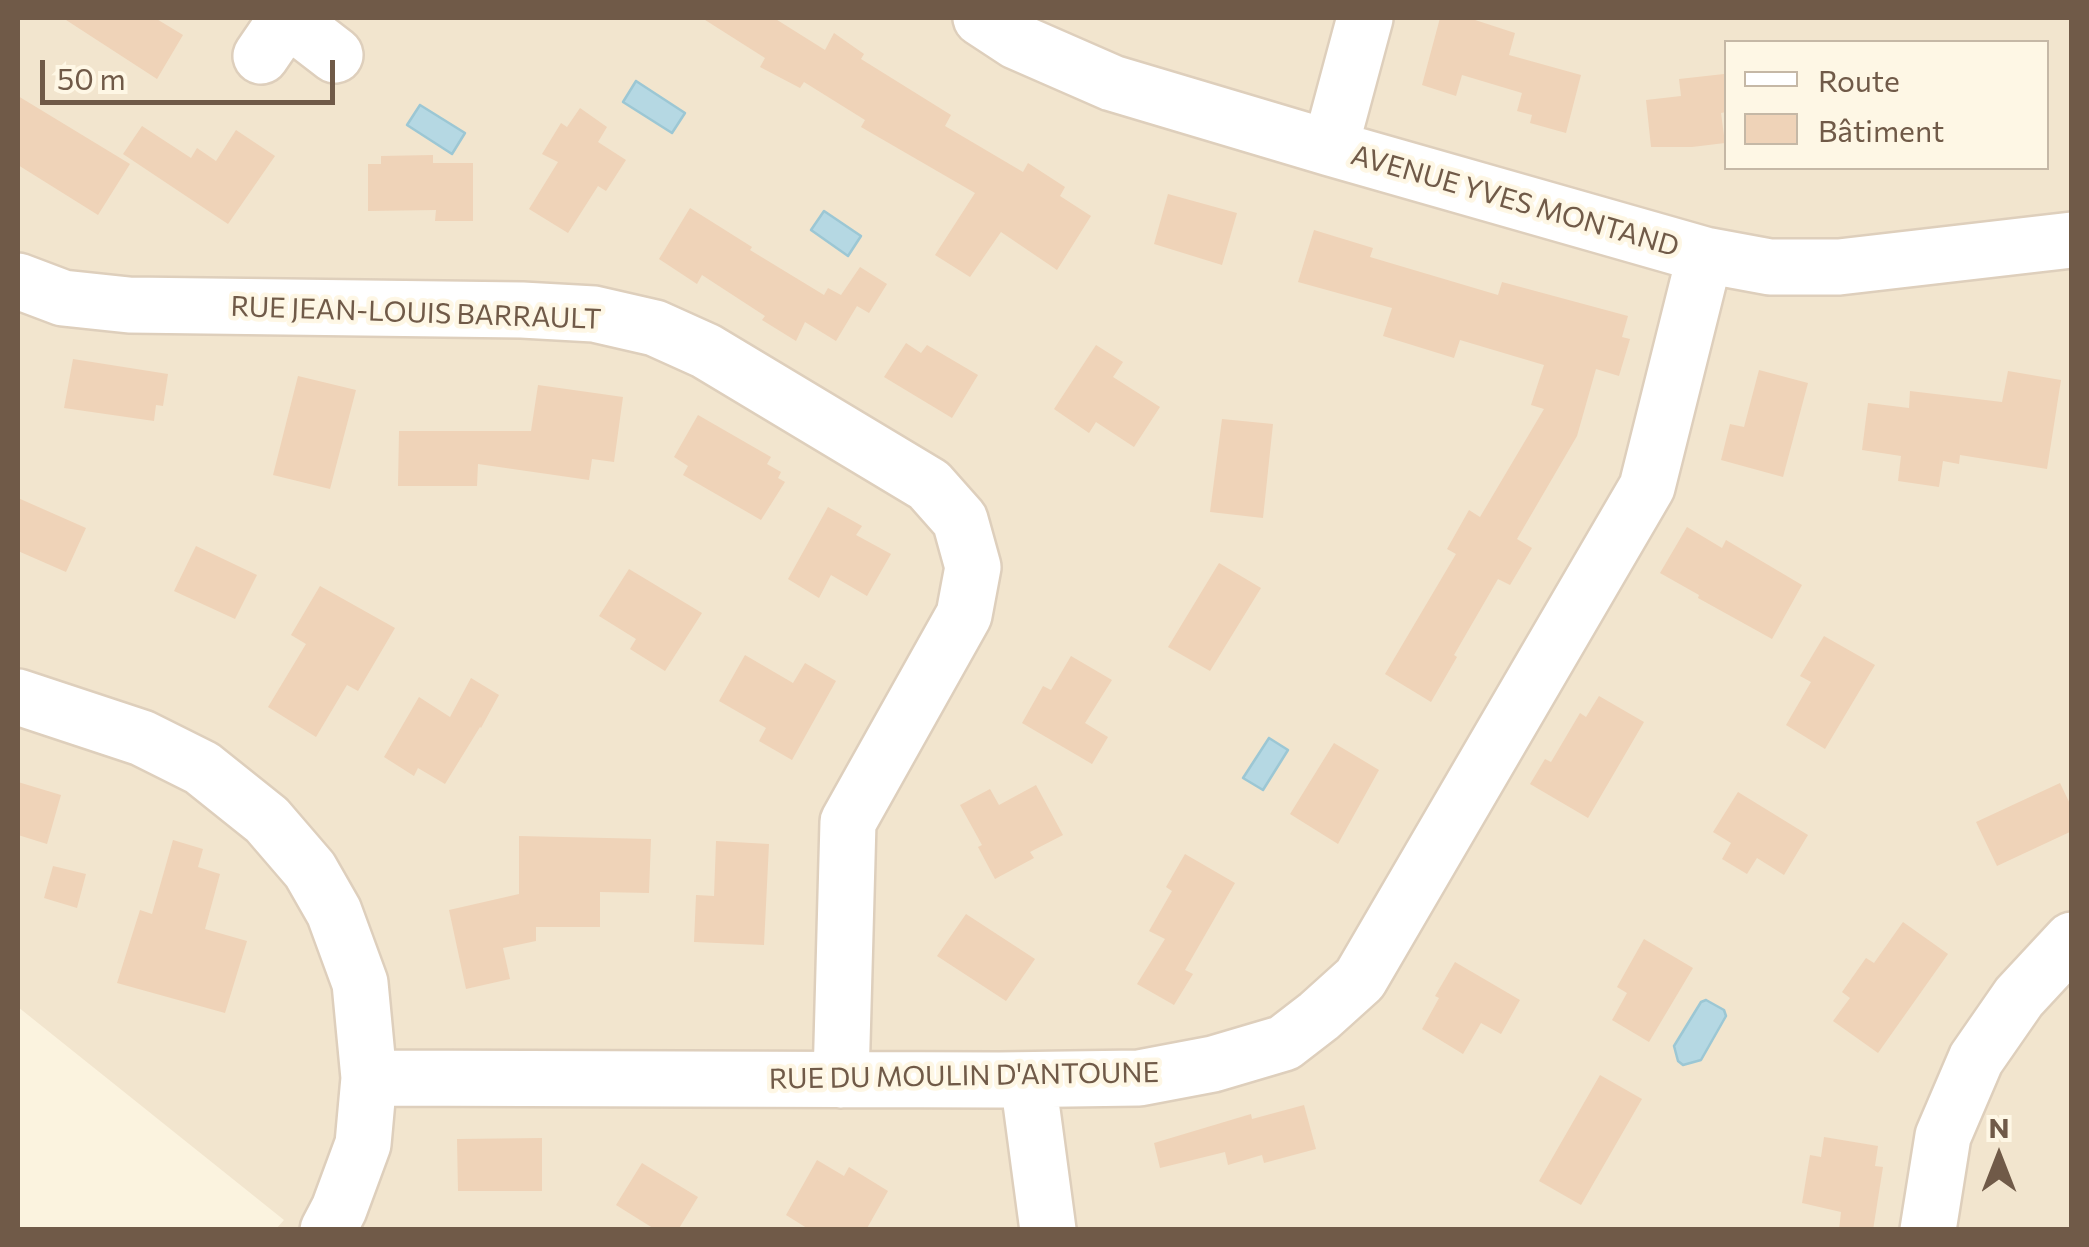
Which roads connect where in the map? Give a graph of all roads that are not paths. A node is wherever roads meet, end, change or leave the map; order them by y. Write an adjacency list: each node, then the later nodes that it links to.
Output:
1 (981, 18): 5 (street, AVENUE YVES MONTAND)
2 (1365, 18): 5 (street)
3 (274, 37): 4 (street)
4 (335, 55)
5 (1330, 148): 7 (street, AVENUE YVES MONTAND)
6 (2072, 240): 7 (street, AVENUE YVES MONTAND)
7 (1705, 255): 13 (street, RUE DU MOULIN D'ANTOUNE)
8 (18, 281): 12 (street, RUE JEAN-LOUIS BARRAULT)
9 (18, 697): 11 (street)
10 (2072, 940): 16 (street)
11 (369, 1078): 12 (street, RUE DU MOULIN D'ANTOUNE); 14 (street)
12 (841, 1080): 13 (street, RUE DU MOULIN D'ANTOUNE)
13 (1028, 1080): 15 (street)
14 (328, 1230)
15 (1048, 1230)
16 (1928, 1230)

